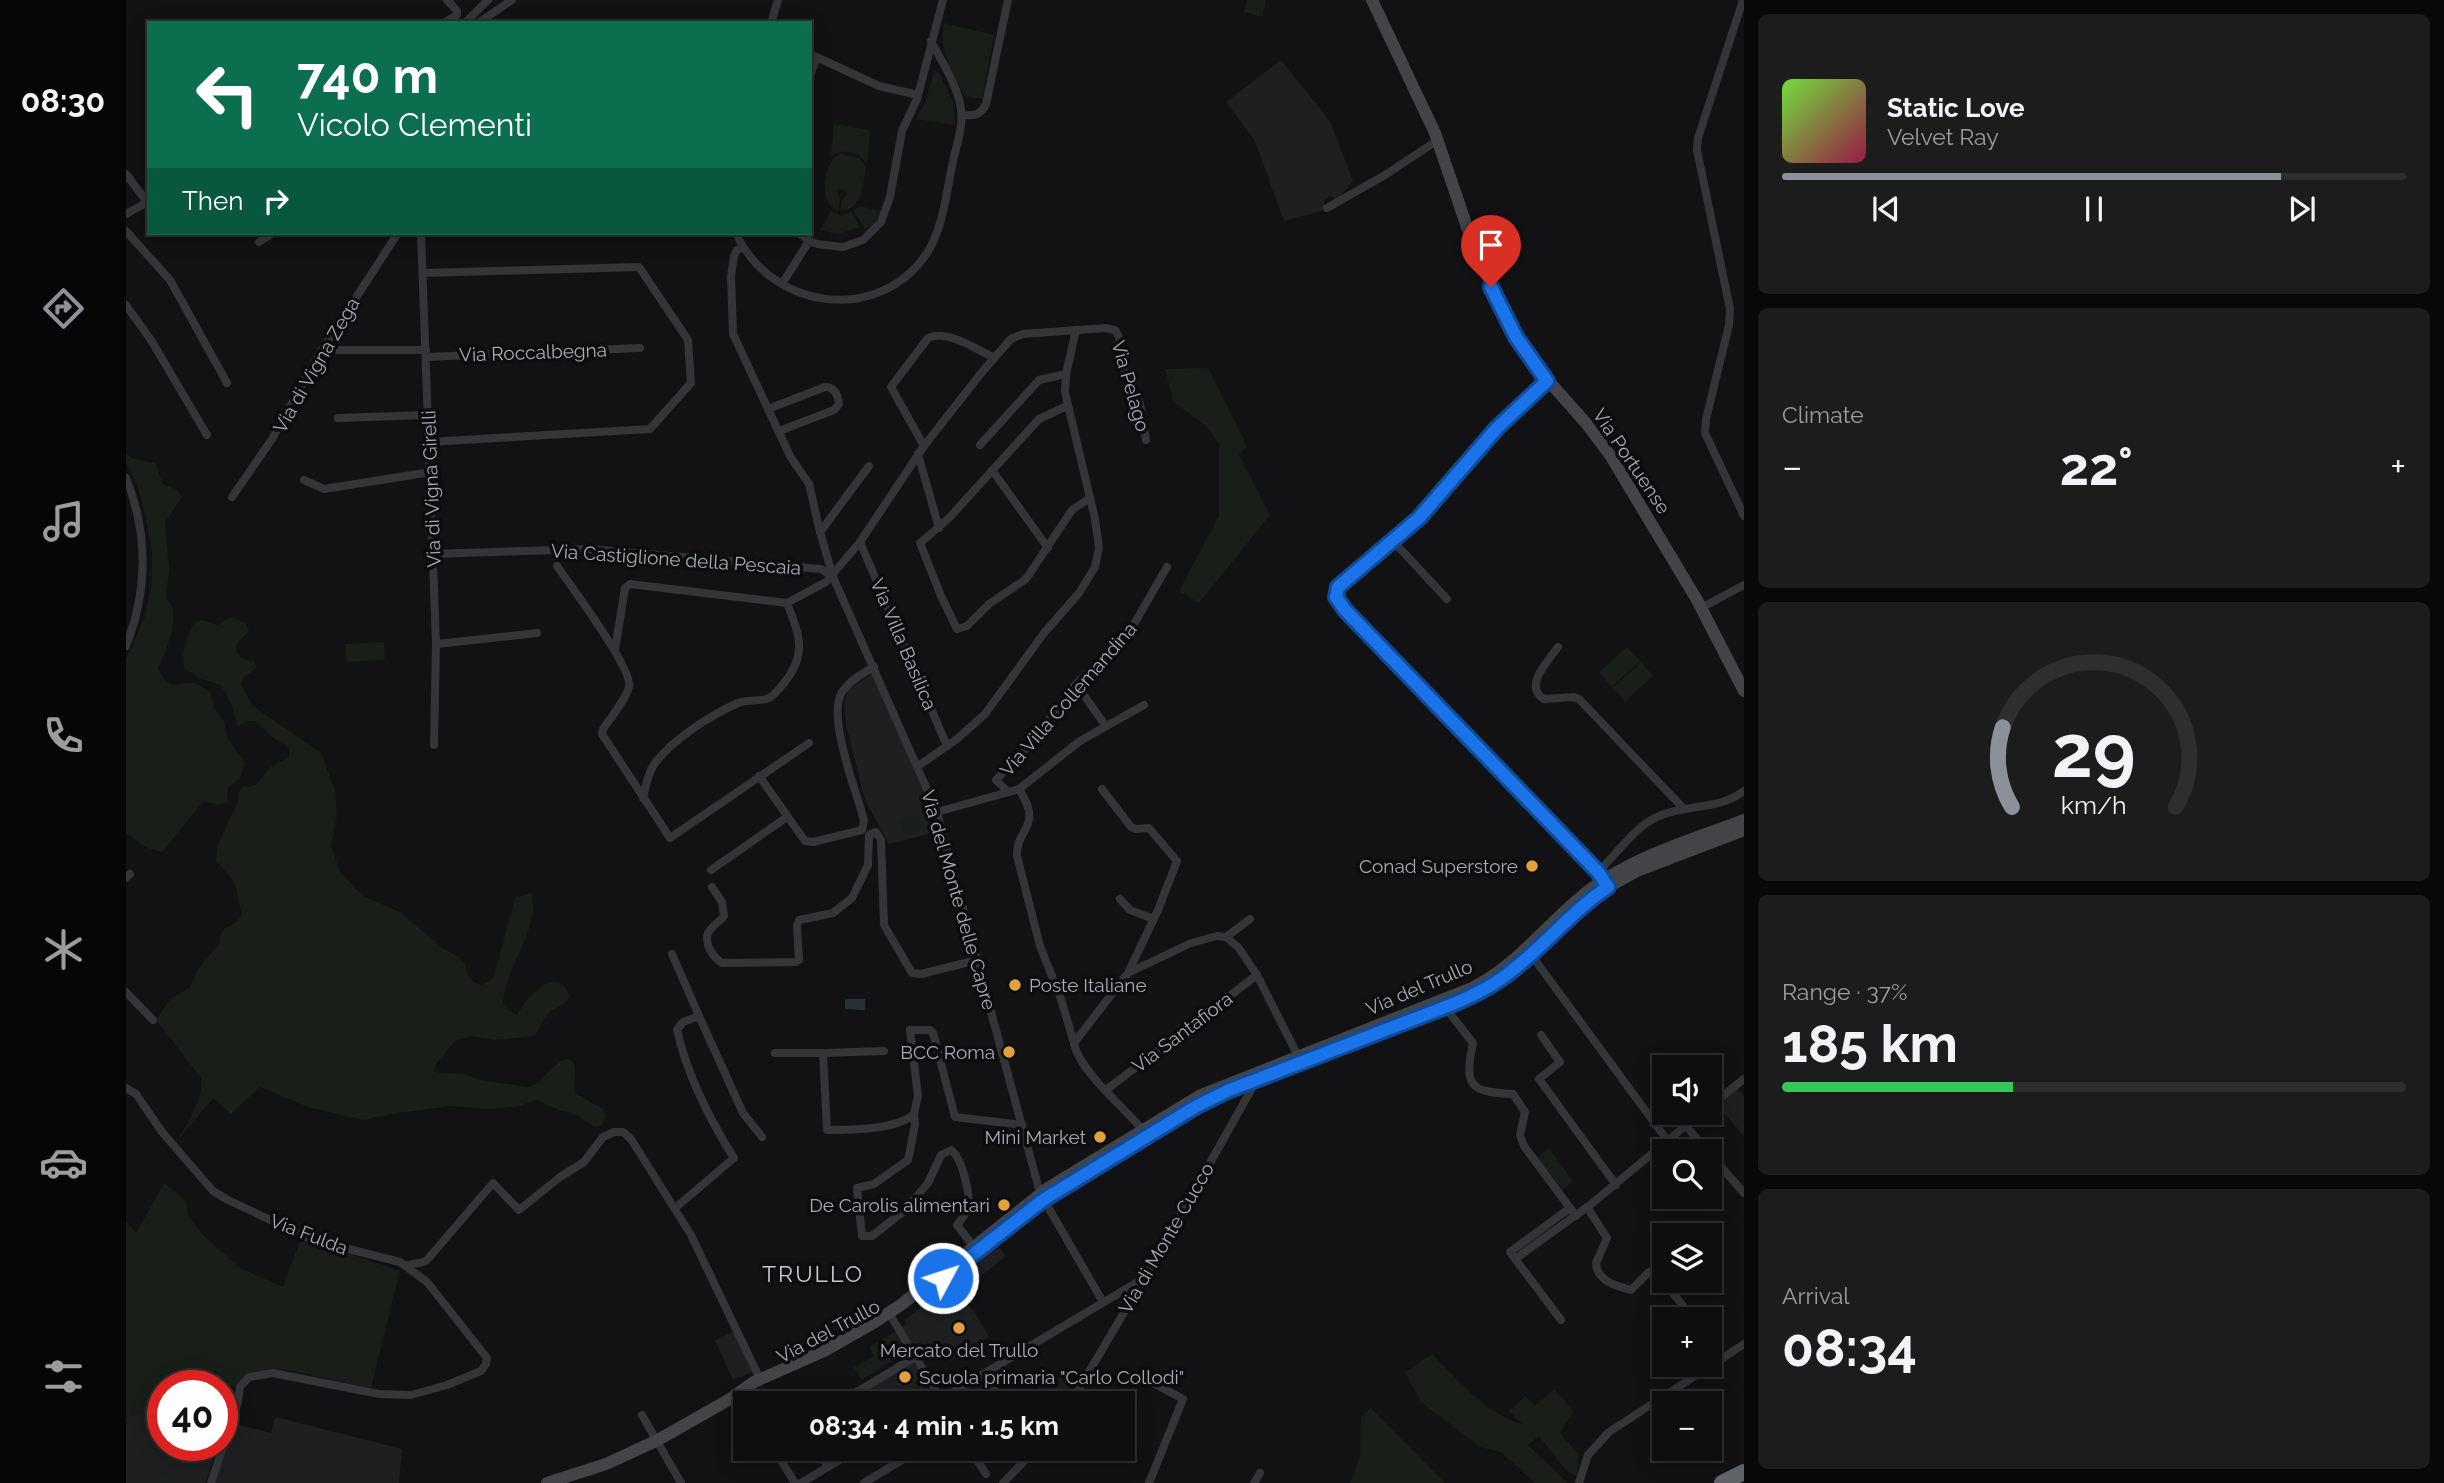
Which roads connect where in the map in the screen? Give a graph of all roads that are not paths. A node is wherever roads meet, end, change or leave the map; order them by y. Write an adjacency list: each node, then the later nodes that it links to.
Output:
1 (447, 0): 9 (street)
2 (488, 0): 10 (street)
3 (512, 0): 11 (street)
4 (778, 0): 12 (street)
5 (943, 0): 13 (street)
6 (1008, 0): 16 (street)
7 (1372, 0): 17 (street, Via Portuense)
8 (1743, 0): 61 (street)
9 (447, 21)
10 (467, 21)
11 (481, 21)
12 (772, 21)
13 (931, 41): 15 (street); 16 (street)
14 (814, 55): 15 (street)
15 (918, 95): 29 (street)
16 (962, 115): 33 (street)
17 (1438, 140): 21 (street); 41 (street, Via Portuense)
18 (126, 174): 19 (street)
19 (147, 201)
20 (147, 203): 22 (street)
21 (1328, 208)
22 (126, 215)
23 (126, 231): 42 (street)
24 (269, 235): 30 (street)
25 (397, 235): 59 (street, Via di Vigna Zega)
26 (421, 235): 32 (street, Via di Vigna Girelli)
27 (737, 235): 31 (street)
28 (801, 235): 29 (street)
29 (808, 241): 33 (street)
30 (259, 242)
31 (743, 247): 33 (street); 44 (street, Via del Monte delle Capre)
32 (424, 273): 38 (street, Via di Vigna Girelli); 50 (street)
33 (782, 284)
34 (126, 305): 48 (street)
35 (1076, 330): 39 (street); 40 (street); 49 (street, Via Pelago)
36 (640, 348): 38 (street, Via Roccalbegna)
37 (326, 350): 38 (street, Via Roccalbegna)
38 (426, 354): 45 (street, Via di Vigna Girelli)
39 (993, 358): 52 (street); 52 (street)
40 (1066, 373): 43 (street); 51 (street)
41 (1547, 381): 64 (street); 74 (street, Via Portuense)
42 (227, 383)
43 (1067, 406): 55 (street); 60 (street)
44 (768, 410): 47 (street, Via del Monte delle Capre); 47 (street)
45 (429, 415): 46 (street); 50 (street, Via di Vigna Girelli)
46 (338, 418)
47 (779, 431): 63 (street, Via del Monte delle Capre)
48 (207, 435)
49 (1146, 440)
50 (429, 442): 56 (street, Via di Vigna Girelli)
51 (980, 445)
52 (924, 446): 53 (street)
53 (918, 454): 62 (street); 65 (street)
54 (869, 466): 63 (street)
55 (992, 470): 62 (street); 66 (street)
56 (431, 472): 58 (street); 67 (street, Via di Vigna Girelli)
57 (126, 478): 77 (street)
58 (304, 480)
59 (232, 497)
60 (1090, 498): 66 (street); 87 (street)
61 (1744, 516)
62 (939, 528): 66 (street)
63 (820, 532): 70 (street, Via del Monte delle Capre)
64 (1393, 541): 72 (street); 104 (street)
65 (860, 542): 70 (street); 87 (street, Via Villa Basilica)
66 (1048, 548)
67 (433, 554): 70 (street, Via Castiglione della Pescaia); 76 (street, Via di Vigna Girelli)
68 (557, 566): 79 (street)
69 (1167, 567): 81 (street, Via Villa Collemandina)
70 (833, 577): 73 (street); 80 (street, Via del Monte delle Capre)
71 (1744, 585): 74 (street)
72 (1447, 599)
73 (787, 603): 79 (street); 94 (street)
74 (1701, 608): 82 (street, Via Portuense)
75 (537, 633): 76 (street)
76 (436, 643): 86 (street, Via di Vigna Girelli)
77 (126, 646)
78 (1558, 647): 95 (street)
79 (615, 650): 94 (street)
80 (874, 667): 88 (street, Via del Monte delle Capre); 97 (street)
81 (1076, 684): 84 (street); 93 (street, Via Villa Collemandina)
82 (1744, 691)
83 (1144, 705): 84 (street)
84 (1105, 725): 90 (street)
85 (809, 743): 89 (street)
86 (434, 745)
87 (947, 746): 88 (street)
88 (918, 766): 96 (street, Via del Monte delle Capre)
89 (759, 776): 94 (street); 97 (street)
90 (1019, 789): 93 (street); 121 (street)
91 (1102, 789): 107 (street)
92 (1744, 791): 95 (street, Via del Trullo)
93 (1008, 792): 96 (street)
94 (643, 798)
95 (1684, 809): 101 (street, Via del Trullo)
96 (937, 812): 112 (street, Via del Monte delle Capre)
97 (787, 817): 103 (street)
98 (1744, 820): 100 (street, Via del Trullo)
99 (1744, 830): 100 (street, Via del Trullo)
100 (1691, 845): 102 (street, Via del Trullo); 104 (street, Via del Trullo)
101 (1613, 856): 102 (street); 104 (street, Via del Trullo)
102 (1624, 867): 104 (street, Via del Trullo)
103 (711, 870)
104 (1603, 880): 110 (street, Via del Trullo)
105 (712, 887): 112 (street)
106 (1120, 899): 107 (street)
107 (1154, 919): 113 (street)
108 (1250, 919): 109 (street)
109 (1226, 937): 113 (street); 114 (street)
110 (1529, 952): 116 (street, Via del Trullo); 136 (street)
111 (672, 954): 117 (street)
112 (977, 960): 132 (street, Via del Monte delle Capre)
113 (1128, 973): 121 (street)
114 (1257, 975): 125 (street); 129 (street, Via Santafiora)
115 (126, 992): 118 (street)
116 (1443, 1005): 120 (street, Via del Trullo); 146 (street)
117 (699, 1016): 135 (street); 145 (street)
118 (153, 1020)
119 (1541, 1035): 141 (street)
120 (1351, 1039): 125 (street, Via del Trullo); 126 (street, Via del Trullo)
121 (1074, 1043): 129 (street)
122 (884, 1051): 124 (street)
123 (775, 1053): 124 (street)
124 (823, 1053): 131 (street)
125 (1298, 1056): 126 (street, Via del Trullo)
126 (1257, 1076): 134 (street, Via del Trullo); 149 (street, Via di Monte Cucco)
127 (1744, 1079): 130 (street)
128 (126, 1088): 148 (street, Via Fulda)
129 (1107, 1090): 134 (street)
130 (1722, 1096)
131 (914, 1114): 132 (street); 147 (street)
132 (1022, 1125): 143 (street, Via del Monte delle Capre)
133 (1686, 1126): 137 (street); 138 (street)
134 (1145, 1133): 143 (street, Via del Trullo)
135 (762, 1137)
136 (1666, 1139)
137 (1668, 1139)
138 (1697, 1139)
139 (1652, 1153): 141 (street)
140 (1722, 1168): 142 (street)
141 (1616, 1185): 144 (street)
142 (1744, 1193)
143 (1042, 1197): 147 (street, Via del Trullo); 150 (street, Via del Monte delle Capre); 152 (street, Via del Trullo)
144 (1587, 1207): 146 (street); 151 (street)
145 (675, 1208): 148 (street); 158 (street)
146 (1573, 1212): 153 (street)
147 (973, 1245): 152 (street, Via del Trullo)
148 (406, 1266): 182 (street, Via Fulda)
149 (1144, 1278): 150 (street); 166 (street, Via di Monte Cucco)
150 (1103, 1302): 157 (street)
151 (1684, 1307)
152 (890, 1316): 155 (street); 158 (street, Via del Trullo); 161 (street, Via del Trullo)
153 (1560, 1320)
154 (1744, 1344): 156 (street)
155 (915, 1357): 162 (street); 163 (street)
156 (1723, 1358): 191 (street)
157 (985, 1373): 164 (street); 165 (street)
158 (760, 1379): 160 (street, Via del Trullo)
159 (1155, 1384): 189 (street)
160 (750, 1391)
161 (753, 1391)
162 (859, 1391)
163 (933, 1391)
164 (956, 1391)
165 (995, 1391)
166 (1078, 1391)
167 (733, 1403): 169 (street, Via del Trullo)
168 (642, 1415): 169 (street)
169 (656, 1441): 181 (street, Via del Trullo); 184 (street)
170 (781, 1461): 185 (street)
171 (824, 1461): 176 (street)
172 (838, 1461): 176 (street)
173 (900, 1461): 187 (street)
174 (978, 1461): 179 (street)
175 (1024, 1461): 188 (street)
176 (828, 1467): 186 (street)
177 (1744, 1472): 192 (highway)
178 (1260, 1473): 190 (street)
179 (986, 1474)
180 (1744, 1479): 193 (highway)
181 (568, 1480): 183 (street, Via del Trullo)
182 (211, 1483)
183 (547, 1483)
184 (681, 1483)
185 (795, 1483)
186 (801, 1483)
187 (864, 1483)
188 (1003, 1483)
189 (1149, 1483)
190 (1254, 1483)
191 (1579, 1483)
192 (1722, 1483)
193 (1739, 1483)

